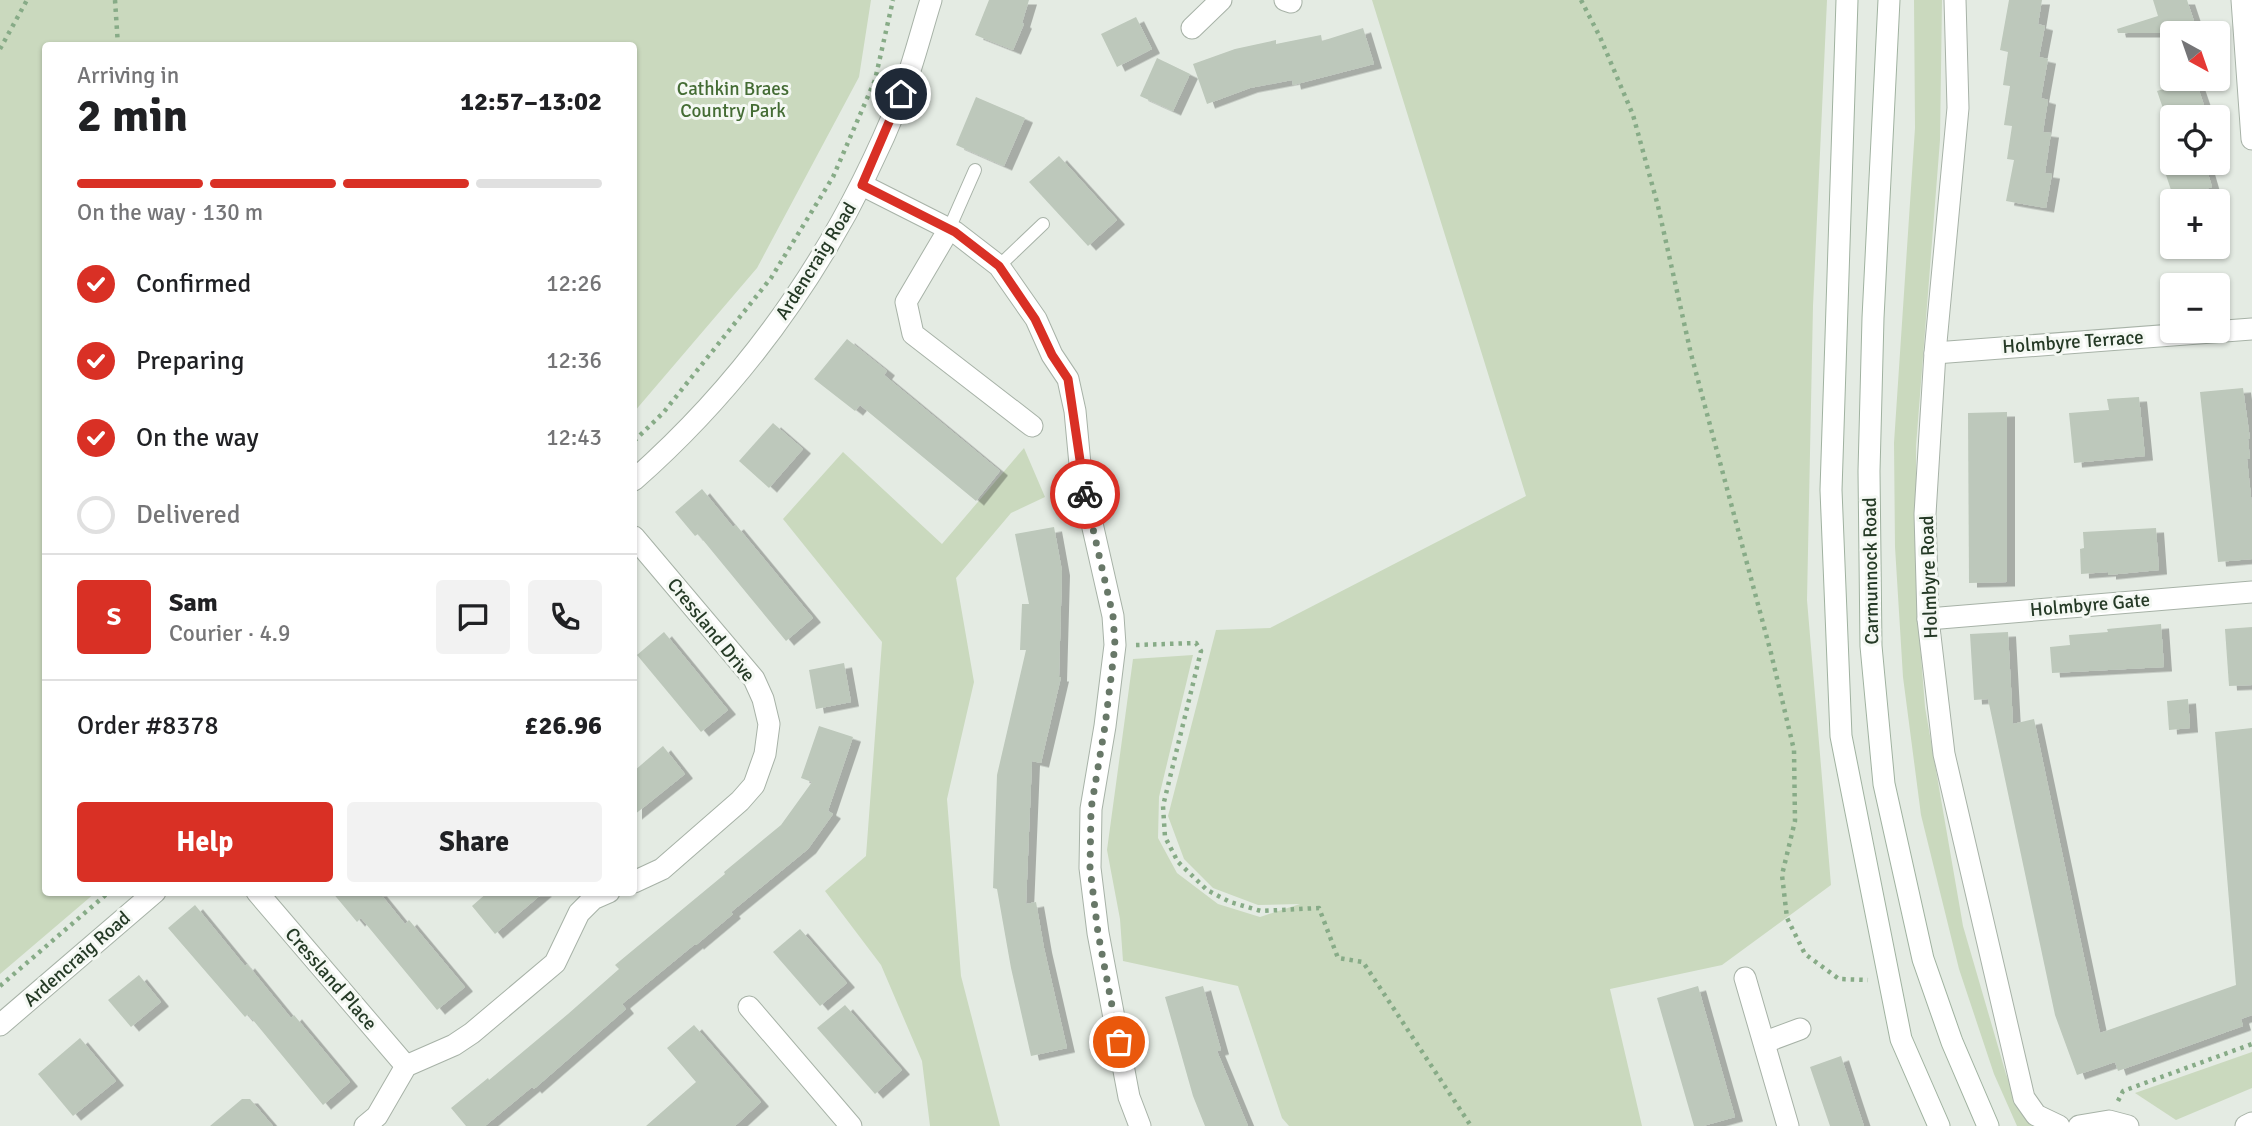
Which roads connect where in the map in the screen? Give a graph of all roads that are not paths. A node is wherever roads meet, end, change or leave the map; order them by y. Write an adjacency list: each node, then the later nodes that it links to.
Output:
1 (931, 0): 10 (street, Ardencraig Road)
2 (1221, 0): 7 (street)
3 (1847, 0): 37 (street, Carmunnock Road)
4 (1889, 0): 38 (street, Carmunnock Road)
5 (1955, 0): 15 (street, Holmbyre Road)
6 (2242, 0): 8 (street)
7 (1192, 29)
8 (2252, 139)
9 (975, 170): 12 (lane)
10 (862, 185): 12 (street); 17 (street, Ardencraig Road)
11 (1043, 224): 13 (lane)
12 (949, 229): 13 (street); 16 (street)
13 (999, 266): 35 (street)
14 (2252, 328): 15 (street, Holmbyre Terrace)
15 (1935, 352): 20 (street, Holmbyre Road)
16 (1032, 426)
17 (637, 477)
18 (637, 541): 21 (street, Cressland Drive)
19 (2252, 592): 20 (street, Holmbyre Gate)
20 (1928, 619): 39 (street, Holmbyre Road)
21 (637, 881)
22 (150, 896): 27 (street, Ardencraig Road)
23 (260, 896): 30 (street, Cressland Place)
24 (600, 896): 30 (street)
25 (1745, 978): 29 (street)
26 (749, 1007): 31 (street)
27 (0, 1025)
28 (1800, 1029): 29 (street)
29 (1765, 1042): 36 (street)
30 (406, 1066): 34 (street)
31 (840, 1122)
32 (2118, 1123): 40 (street)
33 (2252, 1123): 41 (street)
34 (366, 1126)
35 (1140, 1126)
36 (1788, 1126)
37 (1939, 1126)
38 (1989, 1126)
39 (2059, 1126)
40 (2079, 1126)
41 (2246, 1126)

